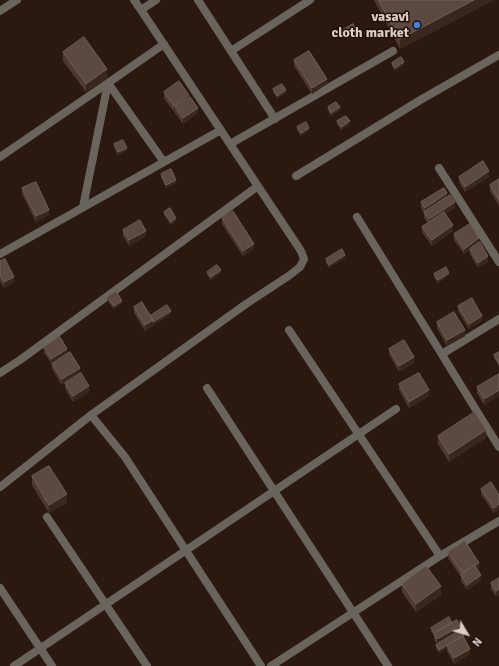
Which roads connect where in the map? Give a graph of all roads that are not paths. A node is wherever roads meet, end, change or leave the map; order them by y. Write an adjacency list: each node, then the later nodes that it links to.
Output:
1 (17, 0): 7 (street)
2 (134, 0): 6 (street)
3 (156, 0): 6 (street)
4 (198, 0): 9 (street)
5 (310, 0): 9 (street)
6 (141, 10): 8 (street)
7 (0, 11)
8 (164, 44): 12 (street); 14 (street)
9 (231, 51): 13 (street)
10 (393, 51): 13 (street)
11 (499, 56): 19 (street)
12 (108, 83): 16 (street); 17 (street); 21 (street)
13 (275, 119): 15 (street)
14 (221, 130): 15 (street); 17 (street)
15 (230, 144): 20 (street)
16 (0, 157)
17 (164, 162): 21 (street)
18 (439, 168): 24 (street)
19 (296, 176)
20 (258, 186): 28 (street); 31 (street)
21 (83, 207): 23 (street)
22 (357, 217): 27 (street)
23 (0, 254)
24 (499, 262)
25 (499, 319): 27 (street)
26 (289, 330): 32 (street)
27 (442, 354): 33 (street)
28 (0, 373)
29 (207, 388): 35 (street)
30 (396, 409): 32 (street)
31 (91, 415): 34 (street); 38 (street)
32 (359, 434): 35 (street); 39 (street)
33 (499, 447)
34 (0, 487)
35 (274, 491): 38 (street); 42 (street)
36 (47, 517): 41 (street)
37 (499, 521): 39 (street)
38 (186, 550): 41 (street); 47 (street)
39 (440, 556): 42 (street)
40 (0, 588): 43 (street)
41 (106, 604): 43 (street); 46 (street)
42 (353, 613): 48 (street); 49 (street)
43 (40, 648): 44 (street); 45 (street)
44 (14, 666)
45 (52, 666)
46 (147, 666)
47 (261, 666)
48 (271, 666)
49 (388, 666)

